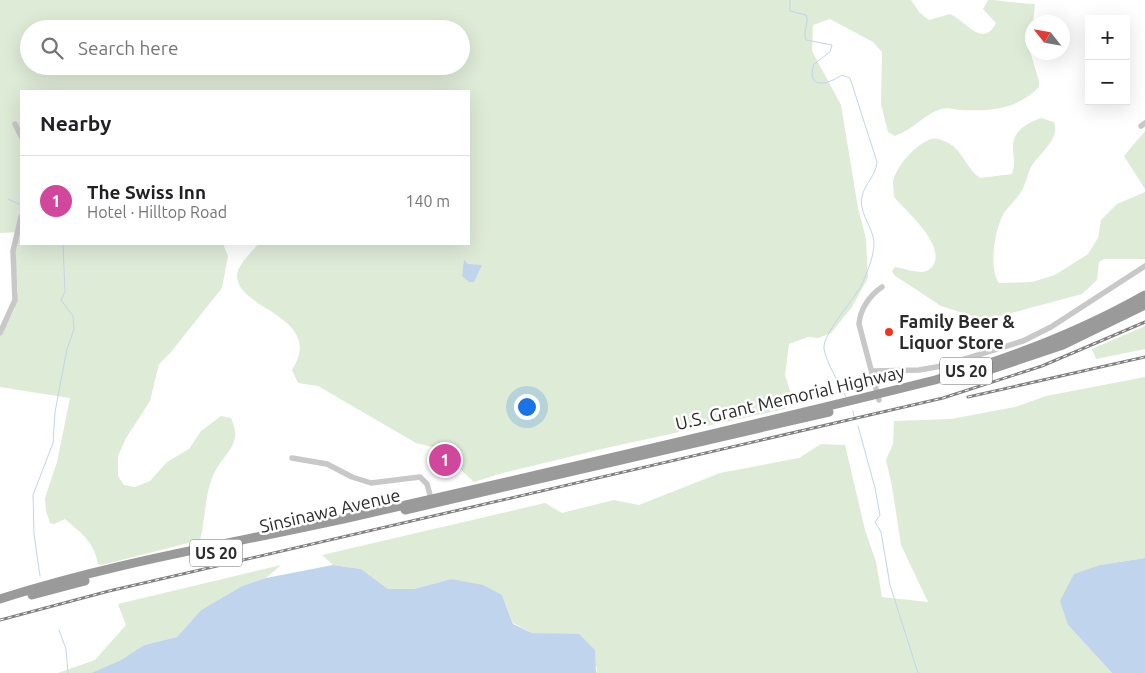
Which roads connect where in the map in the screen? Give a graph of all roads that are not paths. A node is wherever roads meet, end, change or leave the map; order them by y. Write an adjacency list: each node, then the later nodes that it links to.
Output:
1 (15, 124): 2 (street)
2 (20, 134)
3 (20, 221): 8 (street)
4 (1145, 266): 9 (street)
5 (882, 287): 9 (street)
6 (1145, 295): 10 (highway, U.S. Grant Memorial Highway / US 20)
7 (1145, 305): 10 (highway, U.S. Grant Memorial Highway / US 20)
8 (0, 333)
9 (872, 371): 10 (street)
10 (879, 397): 12 (highway, U.S. Grant Memorial Highway / US 20)
11 (292, 458): 12 (street)
12 (432, 501): 13 (highway, Sinsinawa Avenue / US 20); 14 (highway, Sinsinawa Avenue / US 20)
13 (0, 599)
14 (0, 605)

